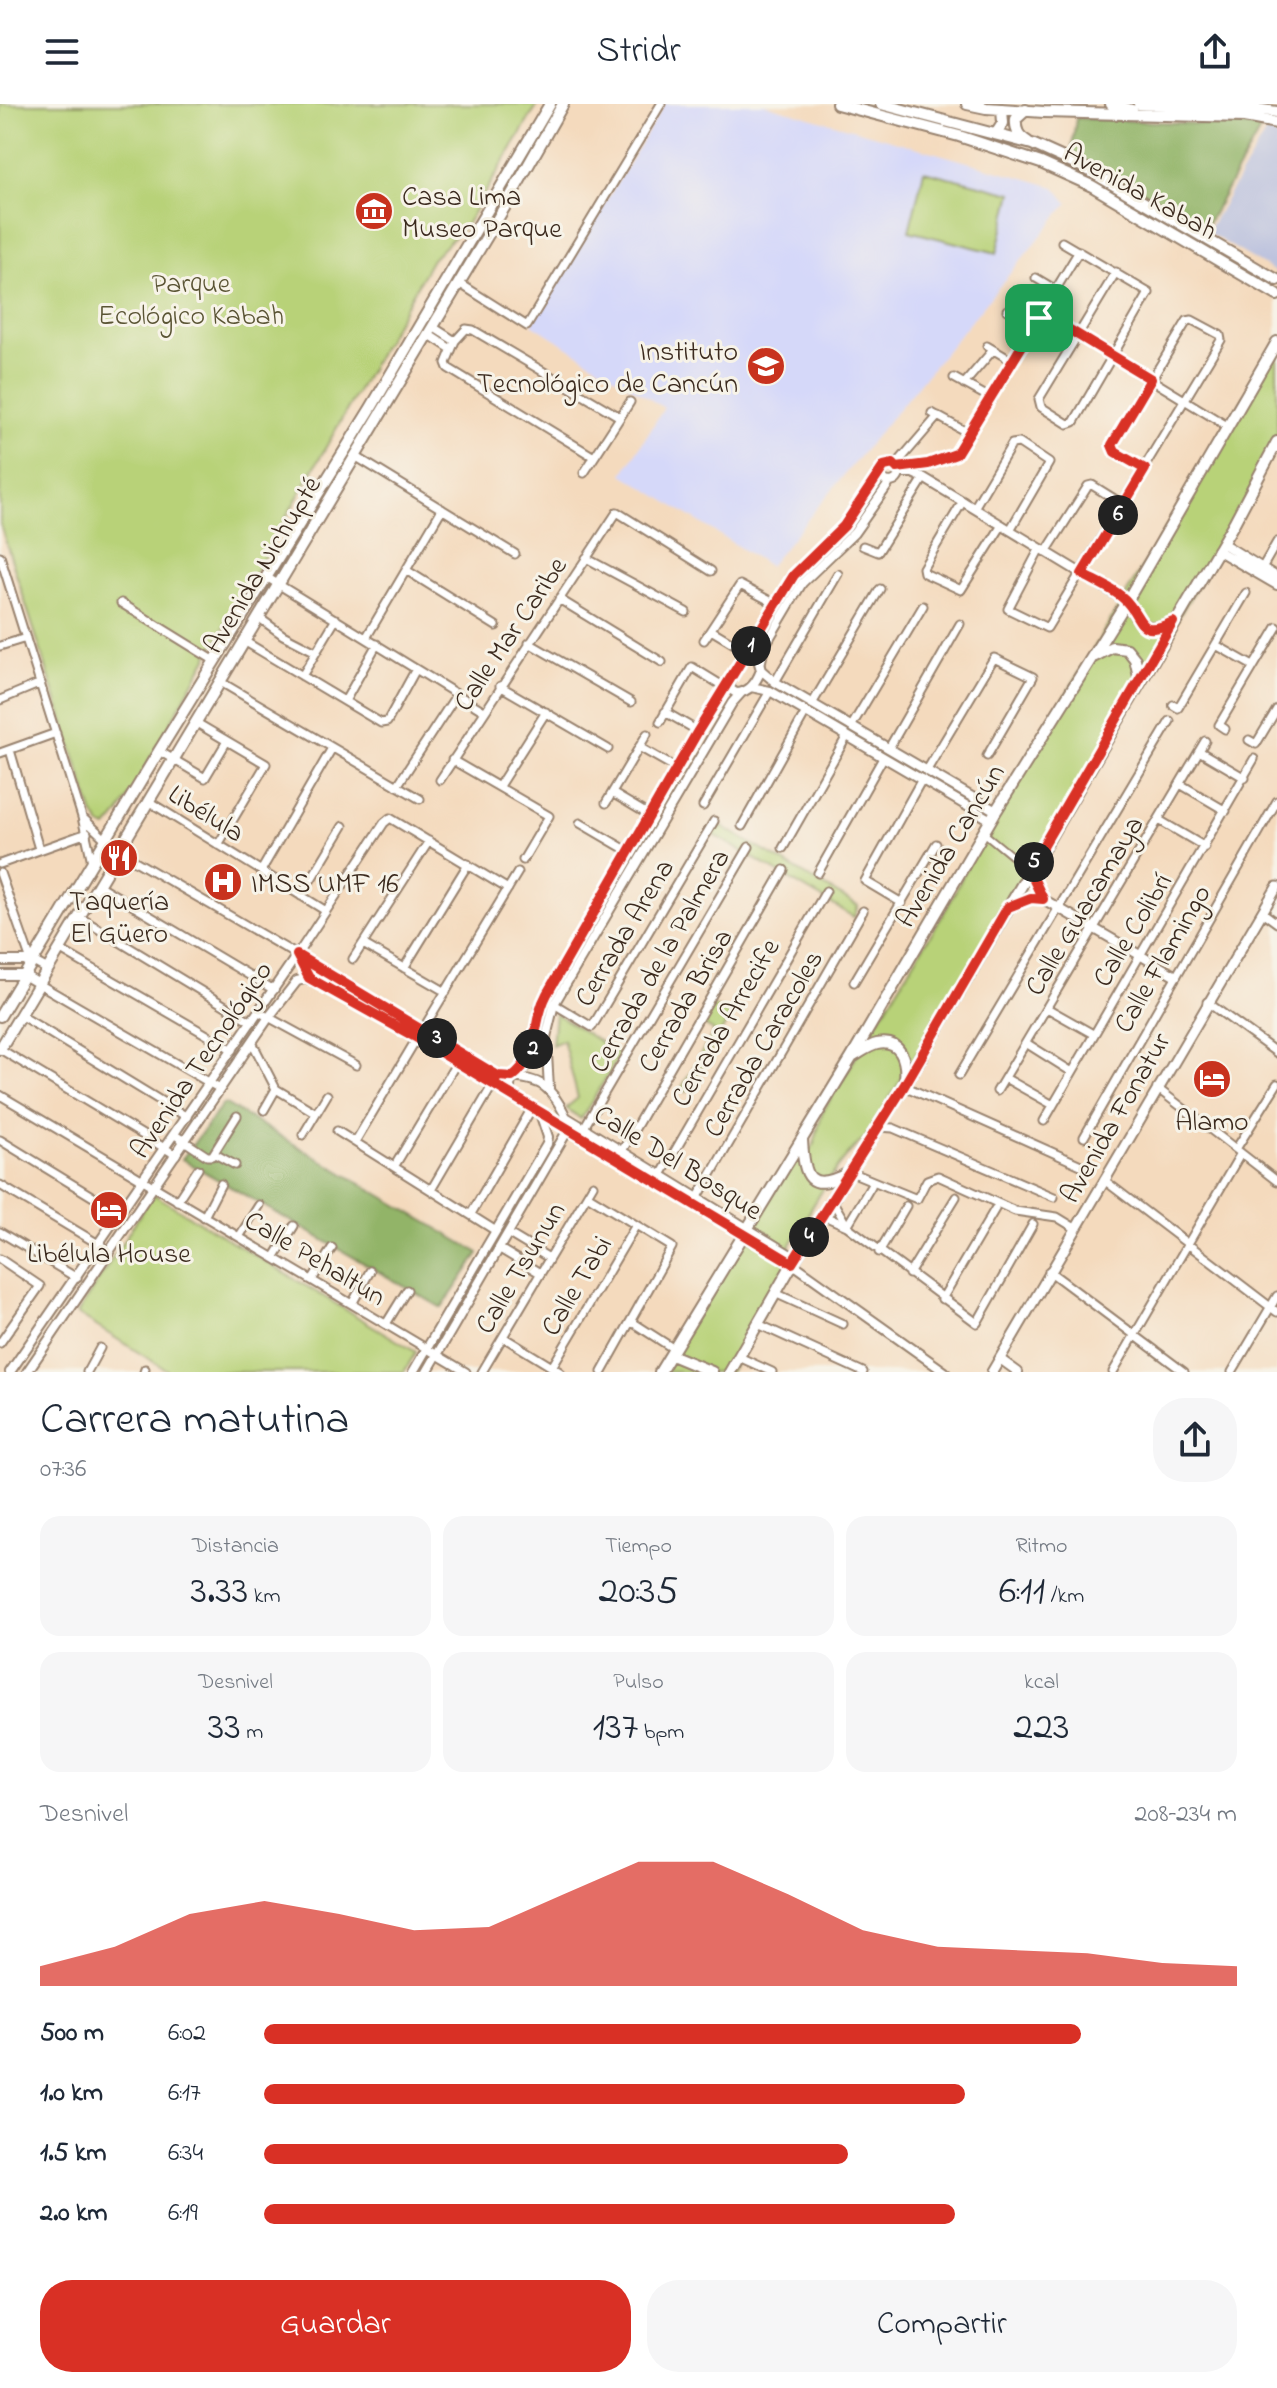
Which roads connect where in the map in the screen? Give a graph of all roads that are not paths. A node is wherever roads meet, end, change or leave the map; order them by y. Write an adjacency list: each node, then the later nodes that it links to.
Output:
1 (550, 104): 46 (main road, Avenida Nichupté)
2 (563, 104): 29 (main road, Avenida Nichupté)
3 (661, 104): 29 (street)
4 (837, 104): 15 (main road, Avenida Kabah)
5 (881, 104): 13 (main road, Avenida Kabah)
6 (967, 104): 10 (main road, Avenida Kabah)
7 (1111, 104): 14 (main road)
8 (1139, 104): 9 (main road)
9 (1247, 108): 12 (main road); 16 (main road)
10 (1002, 109): 11 (main road, Avenida Kabah); 18 (main road)
11 (1026, 110): 14 (main road, Avenida Kabah); 19 (main road)
12 (1277, 110)
13 (915, 113): 15 (main road); 18 (main road, Avenida Kabah)
14 (1149, 116): 16 (main road, Avenida Kabah)
15 (889, 117): 21 (main road, Avenida Kabah)
16 (1203, 117): 17 (main road, Avenida Kabah)
17 (1277, 123)
18 (996, 134): 19 (main road, Avenida Kabah)
19 (1032, 144): 20 (main road, Avenida Kabah)
20 (1057, 156): 21 (main road); 22 (main road, Avenida Kabah)
21 (1075, 178): 24 (main road, Avenida Kabah)
22 (1151, 207): 24 (main road); 28 (main road, Avenida Kabah)
23 (1062, 242): 25 (street)
24 (1193, 246): 31 (main road, Avenida Kabah)
25 (1079, 251): 26 (street); 30 (street)
26 (1116, 272): 35 (street); 38 (street)
27 (1036, 278): 30 (street)
28 (1277, 280)
29 (459, 283): 34 (main road, Avenida Nichupté)
30 (1056, 290): 33 (street)
31 (1277, 295)
32 (1007, 310): 33 (street)
33 (1037, 322): 35 (street); 39 (street)
34 (430, 331): 37 (street); 46 (main road, Avenida Nichupté)
35 (1078, 335): 38 (street); 38 (street)
36 (1277, 342): 48 (main road, Avenida Cancún)
37 (453, 345): 47 (street); 52 (street)
38 (1113, 356): 41 (street)
39 (1014, 362): 42 (street); 43 (street)
40 (954, 378): 42 (street)
41 (1151, 379): 44 (street); 44 (street); 54 (street)
42 (964, 384): 43 (street)
43 (992, 399): 49 (street)
44 (1185, 401): 48 (street); 54 (street)
45 (630, 402): 47 (street)
46 (376, 410): 51 (main road, Avenida Nichupté); 79 (main road, Avenida Nichupté)
47 (620, 417): 52 (street)
48 (1227, 426): 86 (main road, Avenida Cancún)
49 (970, 434): 53 (street); 53 (street)
50 (1277, 442): 68 (main road)
51 (355, 456): 63 (street); 79 (main road, Avenida Nichupté)
52 (594, 457): 56 (street)
53 (897, 469): 55 (street); 57 (street); 58 (street)
54 (1145, 469): 60 (street)
55 (881, 472): 58 (street); 61 (street)
56 (584, 473)
57 (924, 478): 59 (street); 67 (street)
58 (890, 482): 64 (street)
59 (963, 501): 62 (street); 65 (street)
60 (1124, 505): 69 (street); 77 (street)
61 (859, 507): 64 (street); 88 (street)
62 (974, 508): 65 (street); 65 (street)
63 (442, 509): 70 (street); 74 (street)
64 (869, 514): 112 (street)
65 (1006, 528): 69 (street)
66 (1277, 542): 73 (street)
67 (863, 546)
68 (1220, 547): 73 (street); 80 (street); 93 (main road)
69 (1043, 550): 77 (street); 77 (street)
70 (515, 554)
71 (0, 556): 81 (street)
72 (586, 558): 75 (street, Calle Mar Caribe); 85 (street, Calle Mar Caribe); 90 (street)
73 (1262, 568): 78 (street)
74 (406, 570): 95 (street); 99 (street)
75 (711, 571)
76 (838, 574): 119 (street)
77 (1082, 574): 86 (street)
78 (1277, 577)
79 (273, 580): 91 (main road, Avenida Nichupté); 92 (street); 110 (main road, Avenida Nichupté)
80 (1277, 585)
81 (10, 589): 83 (street); 98 (street)
82 (880, 589): 130 (street)
83 (0, 593)
84 (1246, 593): 105 (street)
85 (559, 599): 102 (street, Calle Mar Caribe); 111 (street)
86 (1127, 601): 93 (main road); 109 (main road, Avenida Cancún)
87 (121, 603): 110 (street)
88 (776, 604): 97 (street); 108 (street)
89 (923, 606): 142 (street)
90 (686, 612)
91 (258, 617): 101 (main road, Avenida Nichupté); 107 (street)
92 (336, 619): 99 (street); 107 (street)
93 (1173, 622): 118 (main road)
94 (960, 624): 150 (street)
95 (496, 626)
96 (1277, 627): 113 (street)
97 (711, 630): 100 (street); 104 (street)
98 (26, 638): 106 (street); 120 (street)
99 (366, 638): 103 (street)
100 (704, 640)
101 (244, 641): 115 (street); 116 (main road, Avenida Nichupté)
102 (529, 643): 122 (street, Calle Mar Caribe); 129 (street)
103 (377, 644): 114 (street); 128 (street)
104 (736, 645)
105 (1216, 645): 113 (street); 131 (street)
106 (0, 646)
107 (316, 652): 115 (street)
108 (745, 657): 112 (street); 117 (street)
109 (1092, 659): 118 (main road); 177 (main road, Avenida Cancún)
110 (215, 661): 153 (main road, Avenida Nichupté)
111 (662, 662)
112 (761, 666): 119 (street); 123 (street)
113 (1253, 666): 140 (street)
114 (416, 669): 126 (street); 128 (street)
115 (302, 676): 128 (street)
116 (219, 681): 138 (main road, Avenida Nichupté); 149 (street)
117 (730, 681): 125 (street); 141 (street)
118 (1140, 681): 200 (main road)
119 (775, 682): 124 (street); 130 (street)
120 (41, 683): 127 (street); 143 (street)
121 (718, 683): 135 (street)
122 (500, 686): 133 (street, Calle Mar Caribe); 134 (street)
123 (751, 687): 124 (street); 125 (street)
124 (770, 691): 136 (street); 174 (street)
125 (741, 693): 239 (street)
126 (457, 694): 133 (street); 167 (street)
127 (0, 700)
128 (345, 701)
129 (631, 702)
130 (812, 704): 136 (street); 142 (street)
131 (1173, 705)
132 (1277, 709): 145 (street)
133 (484, 711): 160 (street, Calle Mar Caribe)
134 (546, 712): 151 (street); 168 (street)
135 (665, 712): 139 (street); 141 (street)
136 (806, 712): 142 (street); 183 (street)
137 (1170, 721): 214 (street)
138 (195, 722): 146 (street); 159 (main road, Avenida Nichupté)
139 (660, 722)
140 (1225, 729)
141 (698, 731): 161 (street)
142 (849, 731): 150 (street); 157 (street); 192 (street)
143 (56, 733): 152 (street); 178 (street)
144 (647, 734): 148 (street)
145 (1249, 740)
146 (227, 741): 159 (street); 189 (street)
147 (1205, 741): 154 (street, Calle Guacamaya)
148 (639, 747): 161 (street); 169 (street)
149 (332, 748): 167 (street); 202 (street)
150 (889, 748): 162 (street)
151 (608, 749)
152 (10, 750): 155 (street); 193 (street)
153 (159, 751): 159 (street); 186 (main road, Avenida Nichupté)
154 (1199, 751): 163 (street); 166 (street, Calle Guacamaya)
155 (0, 753)
156 (987, 756): 162 (street)
157 (883, 758): 164 (street); 205 (street)
158 (1254, 759): 163 (street, Calle Colibrí)
159 (172, 760): 171 (main road, Avenida Nichupté)
160 (452, 760): 165 (street, Calle Mar Caribe); 168 (street)
161 (676, 768): 195 (street)
162 (927, 770): 164 (street); 177 (street)
163 (1245, 778): 175 (street, Calle Colibrí)
164 (922, 779): 177 (street); 212 (street)
165 (440, 780)
166 (1180, 784): 175 (street); 179 (street, Calle Guacamaya)
167 (397, 786): 170 (street)
168 (499, 786): 196 (street)
169 (612, 793): 173 (street); 176 (street)
170 (420, 799)
171 (148, 801): 189 (street, Libélula); 194 (main road, Avenida Nichupté)
172 (1277, 801): 232 (street, Calle Flamingo)
173 (606, 803)
174 (703, 806)
175 (1226, 811): 191 (street, Calle Colibrí)
176 (644, 812)
177 (994, 815): 184 (main road, Avenida Cancún)
178 (82, 817): 185 (street); 186 (street)
179 (1159, 820): 191 (street); 220 (street, Calle Guacamaya)
180 (714, 821): 239 (street, Cerrada Arena)
181 (580, 823): 195 (street)
182 (343, 826): 210 (street)
183 (742, 826)
184 (984, 832): 200 (street); 254 (main road, Avenida Cancún)
185 (87, 833): 193 (street); 197 (street)
186 (106, 839): 194 (street); 197 (main road, Avenida Nichupté)
187 (429, 841): 199 (street); 215 (street); 221 (street)
188 (936, 844): 212 (street)
189 (218, 845): 202 (street, Libélula)
190 (749, 847): 288 (street, Cerrada de la Palmera)
191 (1205, 847): 224 (street, Calle Colibrí)
192 (783, 848)
193 (39, 849): 198 (street)
194 (118, 851): 206 (main road, Avenida Nichupté); 223 (street)
195 (628, 851): 255 (street)
196 (523, 860)
197 (92, 862): 227 (main road, Avenida Nichupté)
198 (0, 864)
199 (468, 864): 208 (street); 228 (street)
200 (1031, 867): 211 (street); 213 (main road)
201 (784, 870): 297 (street, Cerrada Brisa)
202 (261, 871): 210 (street, Libélula)
203 (518, 872): 208 (street)
204 (0, 873): 227 (street)
205 (818, 873)
206 (98, 885): 218 (main road, Avenida Nichupté); 236 (street)
207 (1277, 887): 217 (main road, Avenida Fonatur)
208 (508, 889): 237 (street)
209 (826, 891): 308 (street, Cerrada Arrecife)
210 (301, 896): 215 (street, Libélula)
211 (1043, 899): 213 (street); 214 (street)
212 (902, 903): 234 (street)
213 (1008, 907): 266 (main road)
214 (1059, 908): 220 (street); 260 (street)
215 (326, 911): 223 (street)
216 (863, 911): 319 (street, Cerrada Caracoles)
217 (1262, 912): 219 (street); 238 (main road, Avenida Fonatur)
218 (79, 917): 222 (main road, Avenida Nichupté); 245 (street)
219 (1277, 923)
220 (1095, 928): 224 (street); 240 (street, Calle Guacamaya)
221 (363, 944): 225 (street); 228 (street)
222 (59, 949): 229 (main road, Avenida Nichupté); 252 (street)
223 (297, 955): 233 (street, Avenida Tecnológico); 236 (street, Avenida Tecnológico); 246 (street, Calle Del Bosque)
224 (1141, 955): 232 (street); 247 (street, Calle Colibrí)
225 (353, 959)
226 (0, 961): 227 (street)
227 (32, 961): 229 (street); 231 (main road, Avenida Nichupté)
228 (404, 968): 237 (street)
229 (47, 969): 235 (main road, Avenida Nichupté)
230 (0, 975): 231 (street)
231 (24, 975): 235 (street); 243 (main road, Avenida Nichupté)
232 (1176, 976): 291 (street, Calle Flamingo)
233 (309, 978): 244 (street, Avenida Tecnológico); 248 (street, Calle Del Bosque)
234 (854, 982)
235 (39, 984): 242 (main road, Avenida Nichupté); 264 (street)
236 (274, 990): 241 (street, Avenida Tecnológico)
237 (446, 992): 246 (street)
238 (1207, 1002): 253 (street); 268 (main road, Avenida Fonatur)
239 (554, 1004): 257 (street)
240 (1047, 1008): 247 (street); 250 (street, Calle Guacamaya)
241 (259, 1012): 244 (street); 245 (street, Avenida Tecnológico)
242 (20, 1015): 251 (main road, Avenida Nichupté); 281 (street)
243 (0, 1016)
244 (269, 1017): 249 (street, Avenida Tecnológico); 258 (street)
245 (252, 1022): 252 (street, Avenida Tecnológico)
246 (423, 1029): 263 (street, Calle Del Bosque)
247 (1093, 1034): 259 (street, Calle Colibrí)
248 (417, 1038): 256 (street, Calle Del Bosque); 295 (street)
249 (252, 1042): 269 (street, Avenida Tecnológico); 270 (street)
250 (1026, 1043): 259 (street); 262 (street, Calle Guacamaya)
251 (0, 1049): 296 (street)
252 (233, 1050): 264 (street, Avenida Tecnológico)
253 (1277, 1053)
254 (852, 1057): 266 (main road); 293 (main road, Avenida Cancún)
255 (530, 1060): 257 (street); 261 (street)
256 (457, 1062): 263 (street, Calle Del Bosque); 305 (street)
257 (547, 1063): 267 (street)
258 (356, 1065)
259 (1072, 1072): 275 (street, Calle Colibrí)
260 (959, 1075)
261 (512, 1077): 263 (street, Calle Del Bosque); 267 (street, Calle Del Bosque); 274 (street)
262 (1005, 1078): 271 (street, Calle Guacamaya); 275 (street)
263 (496, 1080): 274 (street, Calle Del Bosque); 317 (street)
264 (210, 1084): 269 (street); 281 (street, Avenida Tecnológico)
265 (1277, 1084): 298 (street)
266 (904, 1086): 279 (main road); 304 (street)
267 (549, 1088): 282 (street, Calle Del Bosque)
268 (1157, 1088): 298 (street); 309 (main road, Avenida Fonatur)
269 (220, 1089): 294 (street, Avenida Tecnológico)
270 (276, 1089): 276 (street); 278 (street)
271 (997, 1091)
272 (0, 1095): 310 (street, Calle Pehaltun)
273 (327, 1095): 278 (street)
274 (511, 1095): 277 (street, Calle Del Bosque)
275 (1053, 1105): 283 (street, Calle Colibrí)
276 (264, 1110)
277 (536, 1110): 287 (street, Calle Del Bosque); 301 (street); 328 (street)
278 (316, 1113): 290 (street)
279 (887, 1113): 284 (main road); 285 (street)
280 (237, 1116): 299 (street)
281 (187, 1117): 289 (street, Avenida Tecnológico)
282 (566, 1117): 287 (street); 288 (street, Calle Del Bosque)
283 (1044, 1121)
284 (878, 1127): 285 (street); 307 (main road)
285 (893, 1128): 321 (street)
286 (337, 1131): 295 (street)
287 (570, 1131): 288 (street, Calle Del Bosque); 302 (street)
288 (582, 1132): 297 (street, Calle Del Bosque); 338 (street, Calle Del Bosque)
289 (175, 1135): 294 (street); 296 (street, Avenida Tecnológico)
290 (303, 1135)
291 (1084, 1137)
292 (0, 1140): 327 (street)
293 (802, 1140): 307 (main road); 338 (main road, Avenida Cancún)
294 (184, 1142): 299 (street); 300 (street, Avenida Tecnológico)
295 (355, 1142): 305 (street)
296 (166, 1149): 300 (street); 310 (street, Avenida Tecnológico)
297 (622, 1151): 308 (street, Calle Del Bosque)
298 (1239, 1151): 311 (street); 342 (street)
299 (215, 1154): 303 (street)
300 (176, 1155): 316 (street, Avenida Tecnológico)
301 (539, 1157): 302 (street); 336 (street)
302 (551, 1163): 339 (street)
303 (235, 1165)
304 (1083, 1166)
305 (394, 1167): 317 (street)
306 (198, 1169): 323 (street)
307 (851, 1172): 322 (main road); 335 (street)
308 (661, 1175): 319 (street, Calle Del Bosque)
309 (1104, 1180): 335 (main road, Avenida Fonatur); 342 (street)
310 (143, 1181): 316 (street, Calle Pehaltun); 327 (street, Avenida Tecnológico)
311 (1277, 1181)
312 (221, 1184): 330 (street)
313 (0, 1185): 341 (street)
314 (593, 1185): 318 (street, Calle Tsunun)
315 (871, 1186): 334 (street)
316 (154, 1187): 323 (street, Calle Pehaltun); 345 (street, Avenida Tecnológico)
317 (431, 1190): 328 (street)
318 (587, 1195): 332 (street); 348 (street, Calle Tsunun)
319 (698, 1197): 338 (street, Calle Del Bosque)
320 (956, 1197): 355 (street)
321 (1054, 1197)
322 (832, 1200): 329 (main road); 334 (street)
323 (177, 1201): 330 (street, Calle Pehaltun)
324 (259, 1205): 340 (street)
325 (906, 1206): 346 (street)
326 (995, 1209): 361 (street)
327 (121, 1214): 341 (street, Avenida Tecnológico)
328 (471, 1214): 336 (street)
329 (822, 1215): 334 (street); 350 (main road)
330 (204, 1217): 340 (street, Calle Pehaltun)
331 (1033, 1224): 361 (street)
332 (636, 1225): 364 (street); 377 (street, Calle Tabi)
333 (294, 1226): 347 (street)
334 (847, 1226): 346 (street)
335 (1075, 1228): 353 (main road, Avenida Fonatur)
336 (496, 1231): 372 (street)
337 (0, 1232): 356 (street)
338 (744, 1232): 350 (street, Calle Del Bosque); 373 (main road, Avenida Cancún)
339 (509, 1234): 344 (street); 348 (street)
340 (239, 1237): 347 (street, Calle Pehaltun)
341 (100, 1244): 345 (street); 356 (street, Avenida Tecnológico)
342 (1185, 1245): 363 (street); 368 (street)
343 (332, 1248): 357 (street)
344 (500, 1249): 354 (street); 374 (street)
345 (110, 1251): 379 (street, Avenida Tecnológico)
346 (879, 1252): 355 (street)
347 (274, 1258): 357 (street, Calle Pehaltun)
348 (549, 1258): 354 (street, Calle Tsunun)
349 (3, 1261): 351 (street); 370 (street)
350 (792, 1263): 359 (main road); 392 (street, Calle Del Bosque)
351 (0, 1271)
352 (370, 1271): 362 (street)
353 (1049, 1271): 368 (street); 376 (main road, Avenida Fonatur)
354 (540, 1273): 369 (street, Calle Tsunun)
355 (909, 1274): 361 (street)
356 (77, 1278): 378 (street, Avenida Tecnológico)
357 (312, 1280): 362 (street, Calle Pehaltun)
358 (407, 1290): 365 (street)
359 (775, 1293): 366 (main road); 367 (street)
360 (1277, 1296): 363 (street)
361 (942, 1299)
362 (352, 1304): 365 (street, Calle Pehaltun)
363 (1274, 1310): 397 (street)
364 (632, 1322): 373 (street); 386 (street)
365 (386, 1324): 372 (street, Calle Pehaltun)
366 (758, 1324): 375 (main road); 391 (street)
367 (843, 1324)
368 (1135, 1333): 395 (street); 396 (street)
369 (503, 1337): 377 (street); 384 (street, Calle Tsunun)
370 (0, 1343)
371 (100, 1348): 380 (street)
372 (426, 1348): 374 (street, Calle Pehaltun); 381 (street)
373 (672, 1352): 387 (main road, Avenida Cancún); 388 (main road)
374 (437, 1354): 382 (street); 383 (street, Calle Pehaltun)
375 (739, 1357): 389 (main road); 390 (street)
376 (1000, 1359): 393 (main road, Avenida Fonatur); 394 (street)
377 (552, 1367): 385 (street)
378 (10, 1372)
379 (27, 1372)
380 (87, 1372)
381 (413, 1372)
382 (427, 1372)
383 (466, 1372)
384 (482, 1372)
385 (560, 1372)
386 (602, 1372)
387 (660, 1372)
388 (712, 1372)
389 (730, 1372)
390 (772, 1372)
391 (863, 1372)
392 (945, 1372)
393 (992, 1372)
394 (1018, 1372)
395 (1113, 1372)
396 (1184, 1372)
397 (1232, 1372)

